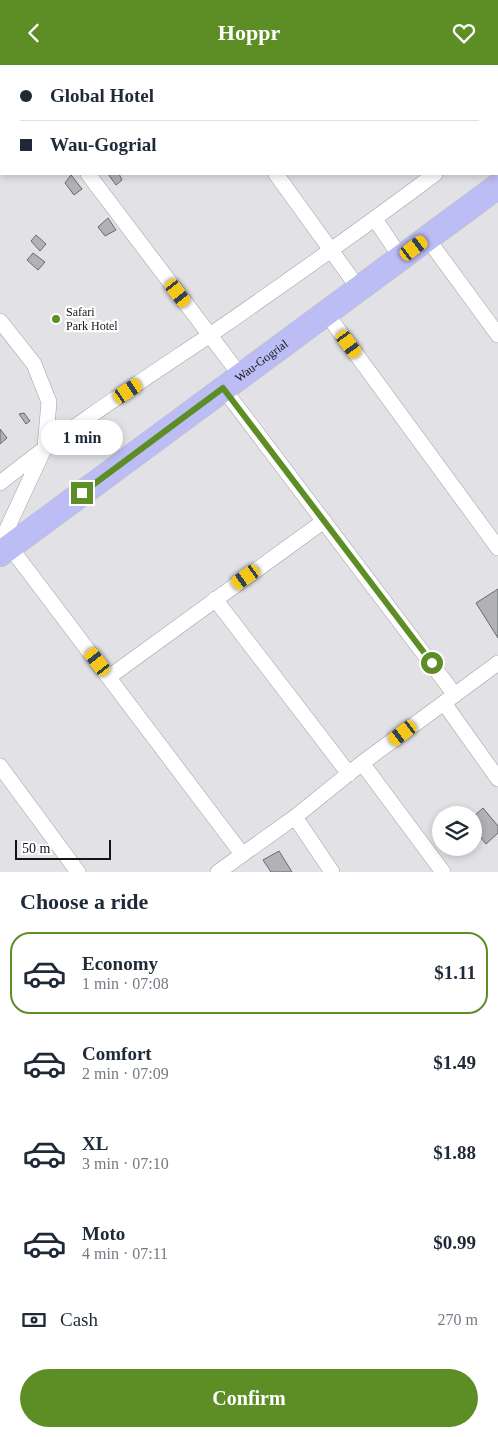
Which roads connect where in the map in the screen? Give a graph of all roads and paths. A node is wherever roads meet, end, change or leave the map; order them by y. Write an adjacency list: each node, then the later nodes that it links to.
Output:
1 (89, 175): 12 (street)
2 (277, 175): 7 (street)
3 (434, 175): 5 (street)
4 (498, 186): 6 (main road, Wau-Gogrial)
5 (374, 219): 7 (street); 8 (street)
6 (427, 238): 8 (main road, Wau-Gogrial); 13 (street)
7 (331, 250): 9 (street); 12 (street)
8 (401, 258): 9 (main road, Wau-Gogrial)
9 (359, 289): 10 (main road, Wau-Gogrial)
10 (326, 313): 14 (main road, Wau-Gogrial); 19 (street)
11 (0, 321): 15 (street)
12 (210, 335): 14 (street); 15 (street)
13 (498, 335)
14 (232, 382): 17 (street); 18 (main road, Wau-Gogrial)
15 (45, 447): 16 (street); 18 (street)
16 (0, 483)
17 (324, 521): 20 (street); 23 (street)
18 (3, 548): 22 (street)
19 (498, 548)
20 (216, 599): 22 (street); 26 (street)
21 (498, 663): 23 (street)
22 (109, 677): 29 (street)
23 (449, 699): 24 (street); 27 (street)
24 (362, 763): 26 (street); 33 (street)
25 (0, 767): 30 (street)
26 (348, 774): 28 (street)
27 (498, 779)
28 (295, 817): 29 (street); 32 (street)
29 (242, 854): 31 (street)
30 (78, 872)
31 (218, 872)
32 (332, 872)
33 (443, 872)

